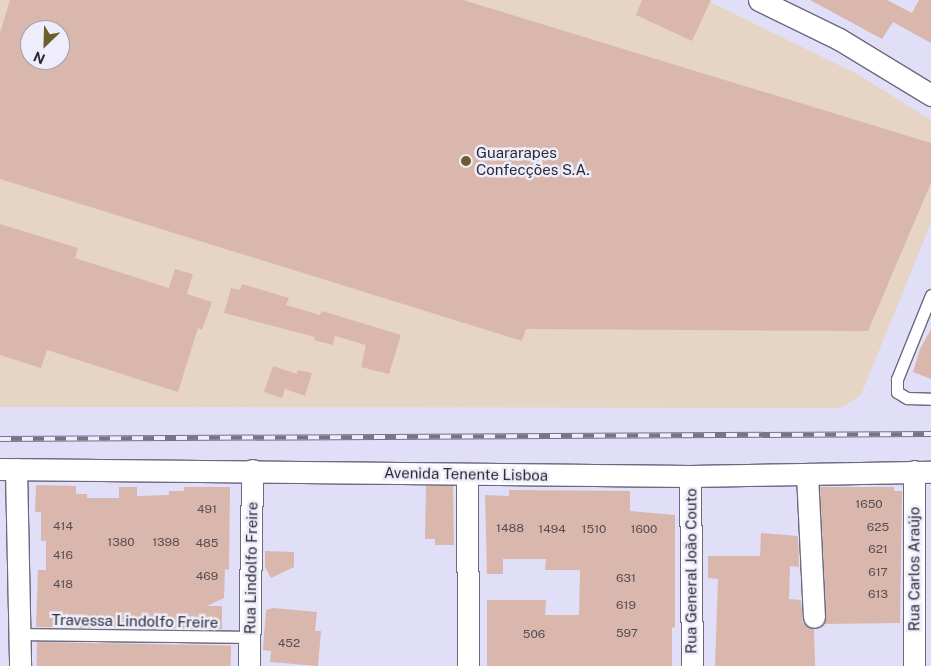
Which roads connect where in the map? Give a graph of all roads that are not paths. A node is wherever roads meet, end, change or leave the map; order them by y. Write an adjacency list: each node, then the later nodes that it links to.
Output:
1 (759, 0): 2 (street)
2 (931, 95)
3 (931, 295): 4 (lane)
4 (931, 399)
5 (8, 469): 6 (street, Avenida Tenente Lisboa); 12 (street)
6 (252, 470): 8 (street, Avenida Tenente Lisboa); 13 (street, Rua Lindolfo Freire)
7 (922, 472): 9 (street, Avenida Tenente Lisboa); 18 (street, Rua Carlos Araújo)
8 (467, 474): 10 (street, Avenida Tenente Lisboa); 16 (street)
9 (807, 474): 10 (street, Avenida Tenente Lisboa); 11 (street)
10 (690, 476): 17 (street, Rua General João Couto)
11 (814, 617)
12 (20, 634): 13 (lane, Travessa Lindolfo Freire); 14 (street)
13 (250, 637): 15 (street, Rua Lindolfo Freire)
14 (20, 666)
15 (249, 666)
16 (468, 666)
17 (692, 666)
18 (914, 666)

